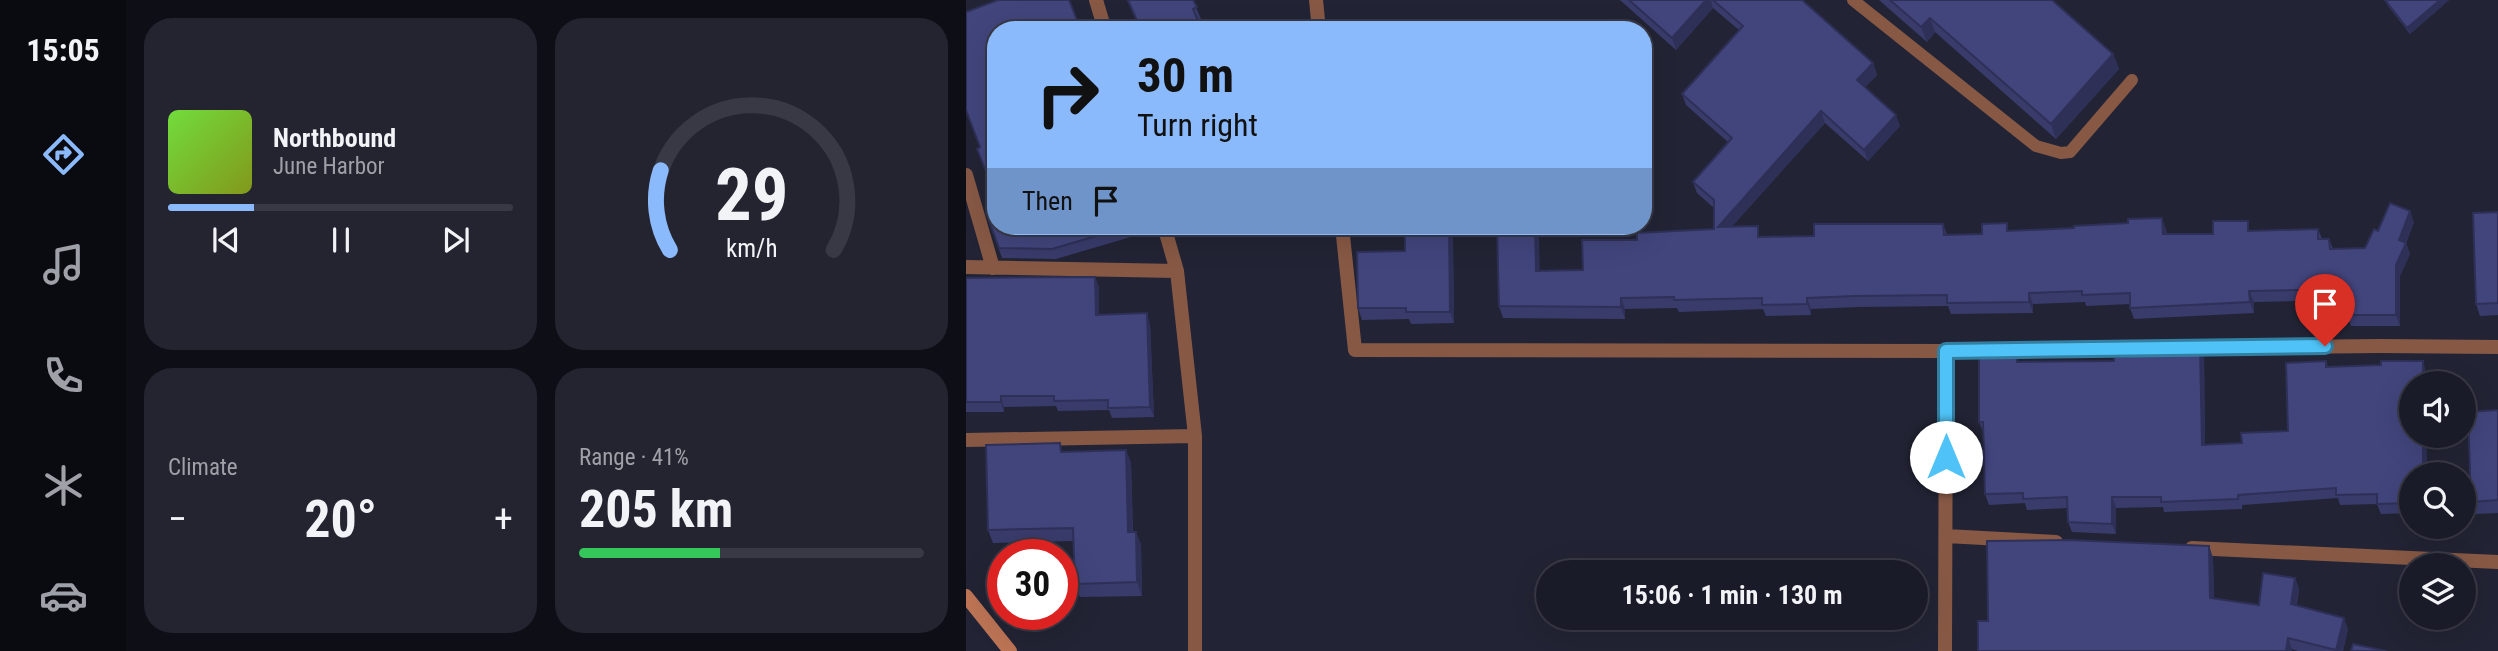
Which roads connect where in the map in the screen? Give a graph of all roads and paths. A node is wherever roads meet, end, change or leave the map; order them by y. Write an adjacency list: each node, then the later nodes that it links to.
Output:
1 (1096, 0): 4 (street)
2 (1315, 0): 5 (street)
3 (1853, 0): 6 (lane)
4 (1102, 21)
5 (1318, 21)
6 (2132, 80)
7 (966, 175): 11 (street)
8 (1167, 235): 12 (street)
9 (1343, 235): 14 (street)
10 (966, 267): 11 (street)
11 (993, 268): 12 (street)
12 (1177, 271): 15 (street)
13 (2498, 347): 14 (street)
14 (1946, 351): 17 (street)
15 (1195, 436): 16 (street); 23 (street)
16 (966, 440)
17 (1946, 536): 18 (street); 24 (street)
18 (2070, 542)
19 (2180, 547): 20 (street)
20 (2498, 562)
21 (966, 596): 22 (street)
22 (1010, 651)
23 (1195, 651)
24 (1945, 651)

